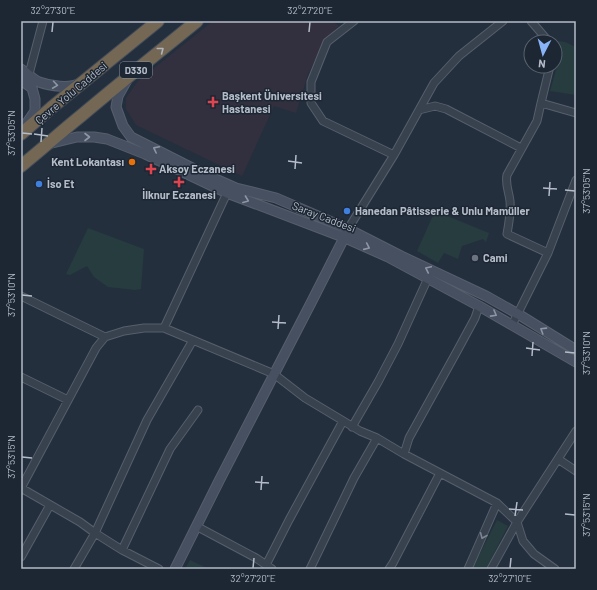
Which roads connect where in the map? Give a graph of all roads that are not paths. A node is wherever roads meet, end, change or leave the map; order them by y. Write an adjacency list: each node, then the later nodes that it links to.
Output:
1 (43, 21): 12 (street)
2 (158, 21): 9 (highway, Çevre Yolu Caddesi / D330)
3 (198, 21): 11 (highway, D330, one-way to 3)
4 (354, 21): 19 (street)
5 (503, 21): 14 (street)
6 (531, 21): 7 (street)
7 (542, 34)
8 (21, 69): 12 (street)
9 (93, 74): 12 (street, one-way to 9); 16 (highway, Çevre Yolu Caddesi / D330)
10 (548, 74): 13 (street)
11 (130, 75): 17 (highway, D330); 23 (street, Saray Caddesi, one-way to 11)
12 (25, 77): 16 (street)
13 (542, 103): 15 (street); 18 (street)
14 (418, 110): 18 (street); 19 (street)
15 (576, 113)
16 (21, 133)
17 (48, 144): 20 (highway, D330); 22 (street, Saray Caddesi, one-way to 22)
18 (521, 148): 24 (street)
19 (394, 155): 23 (street)
20 (21, 166)
21 (576, 180): 24 (street)
22 (227, 192): 23 (street, Saray Caddesi, one-way to 23); 30 (street)
23 (346, 233): 25 (street, Saray Caddesi, one-way to 25); 28 (street, Saray Caddesi, one-way to 23); 35 (street)
24 (548, 253): 28 (street)
25 (428, 278): 27 (street, Saray Caddesi); 40 (street)
26 (21, 296): 31 (street)
27 (479, 306): 29 (street, Saray Caddesi, one-way to 29); 43 (street)
28 (518, 314): 29 (street); 33 (street, Saray Caddesi, one-way to 28)
29 (512, 325): 34 (street, Saray Caddesi)
30 (164, 328): 31 (street); 32 (street)
31 (105, 337): 37 (street)
32 (193, 340): 35 (street); 51 (street)
33 (576, 350)
34 (576, 362)
35 (274, 374): 39 (street); 50 (street)
36 (21, 377): 37 (street)
37 (68, 400): 48 (street)
38 (198, 410): 52 (street)
39 (343, 421): 40 (street); 54 (street)
40 (352, 427): 42 (street)
41 (576, 431): 44 (street)
42 (377, 438): 43 (street); 58 (street)
43 (404, 454): 46 (street)
44 (558, 459): 45 (street); 49 (street)
45 (576, 471)
46 (440, 472): 47 (street); 59 (street)
47 (497, 502): 49 (street); 60 (street, one-way to 60)
48 (50, 505): 51 (street); 53 (street)
49 (516, 522): 61 (street); 62 (street)
50 (196, 526): 54 (street); 57 (street)
51 (94, 533): 52 (street); 55 (street)
52 (122, 550): 56 (street)
53 (21, 558)
54 (269, 567)
55 (74, 569)
56 (159, 569)
57 (175, 569)
58 (310, 569)
59 (389, 569)
60 (468, 569)
61 (491, 569)
62 (555, 569)

